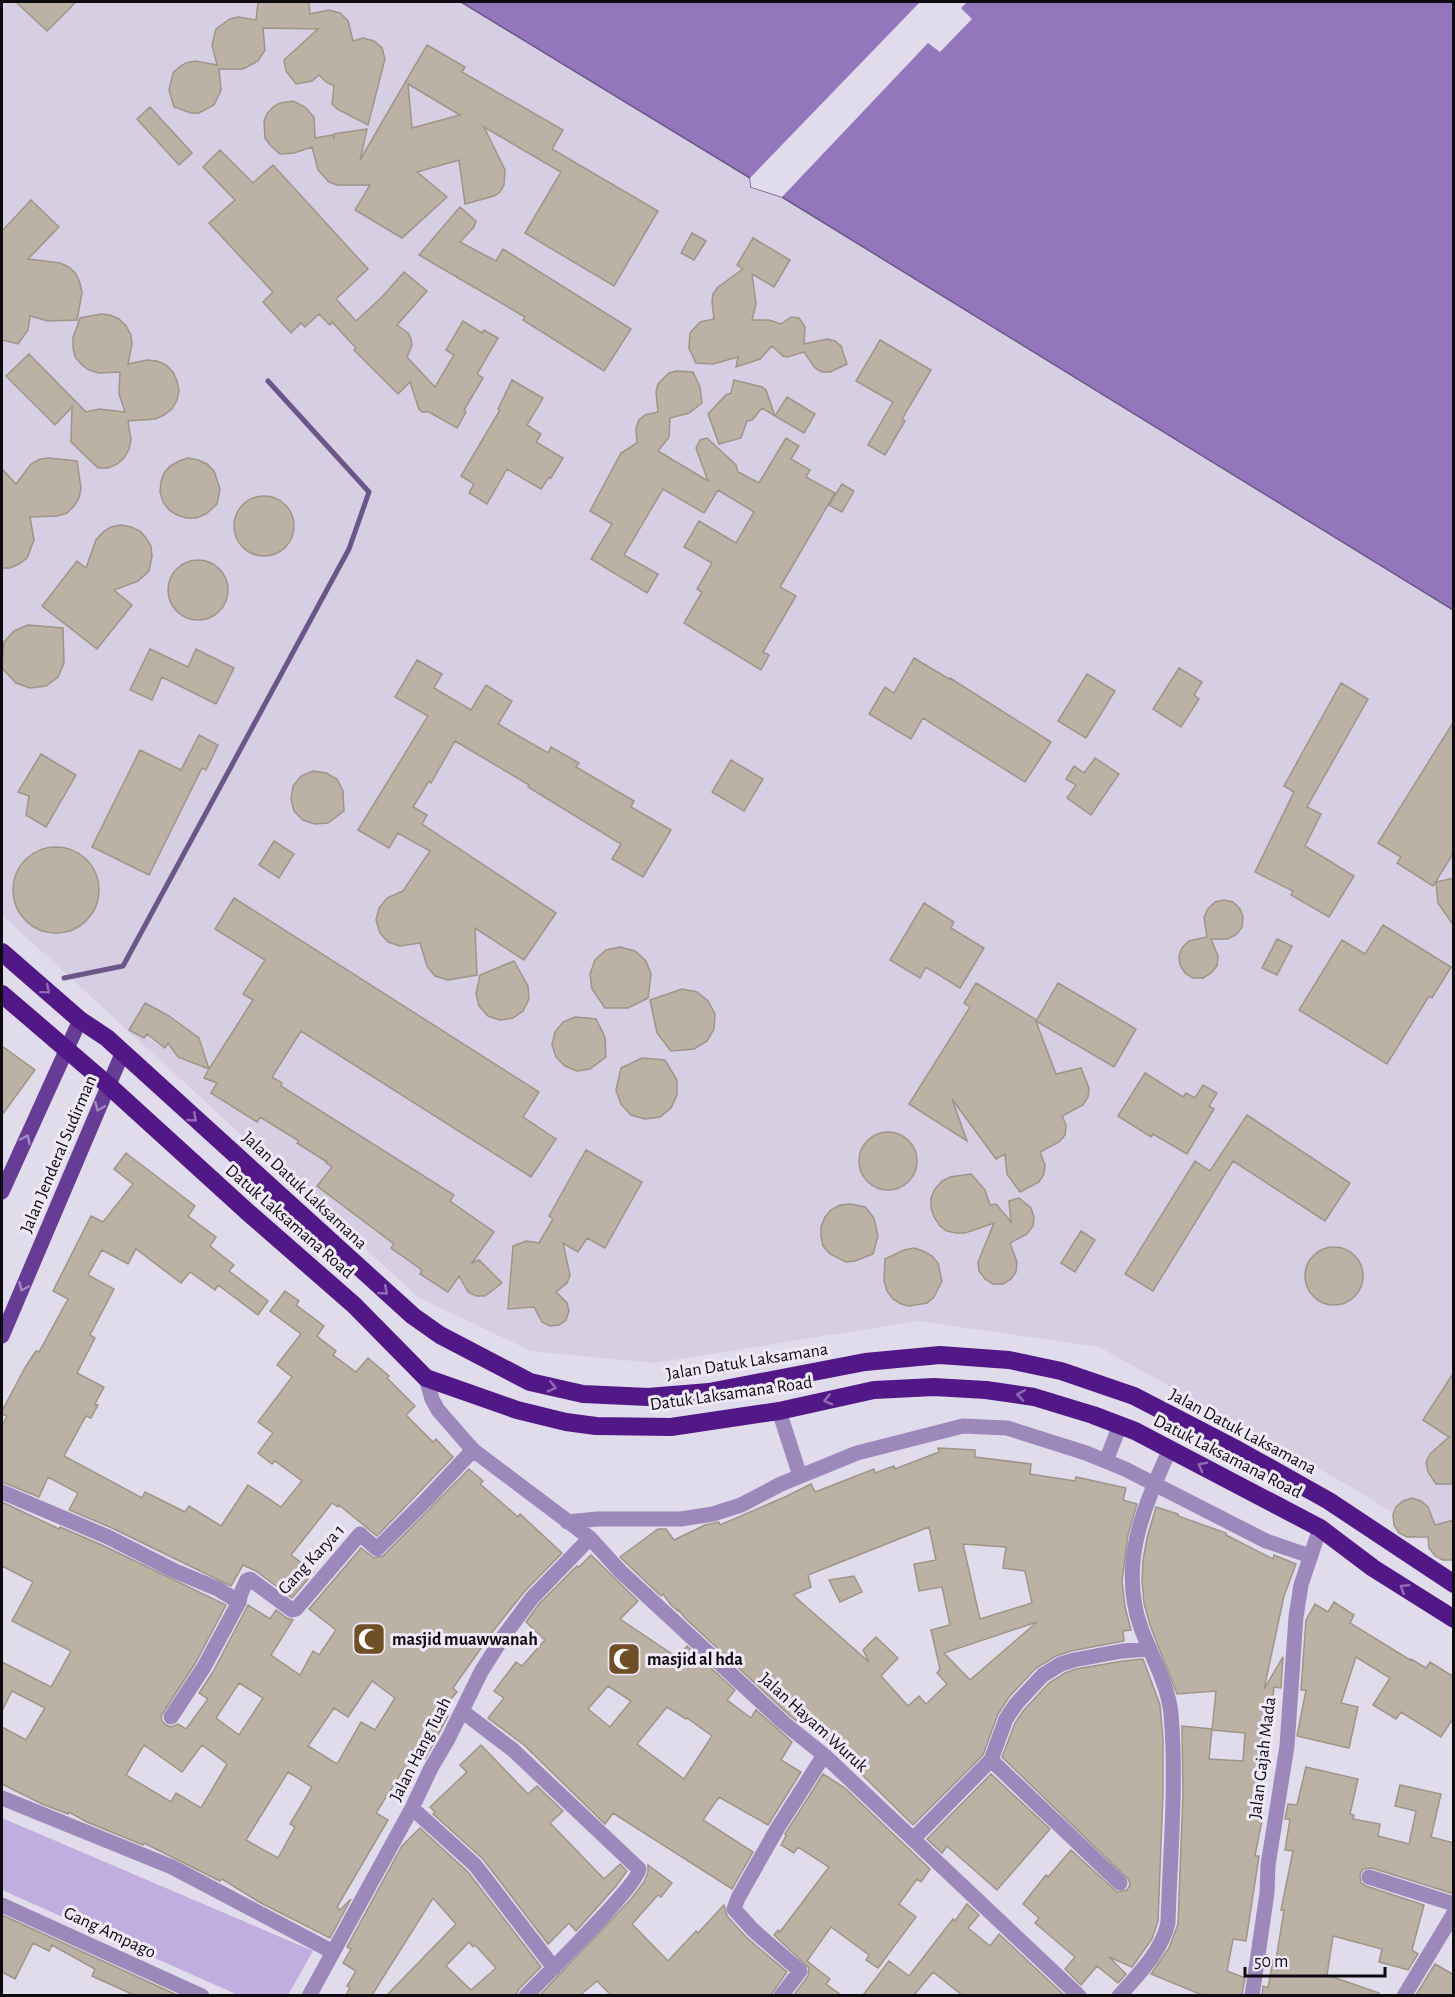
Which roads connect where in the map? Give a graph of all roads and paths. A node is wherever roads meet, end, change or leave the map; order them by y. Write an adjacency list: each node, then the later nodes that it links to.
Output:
1 (2, 952): 3 (highway, Jalan Datuk Laksamana, one-way to 3)
2 (2, 994): 4 (highway, Datuk Laksamana Road)
3 (80, 1020): 4 (main road, Jalan Jenderal Sudirman); 5 (highway, Jalan Datuk Laksamana)
4 (67, 1052): 6 (highway, Datuk Laksamana Road); 7 (main road, Jalan Jenderal Sudirman, one-way to 4)
5 (122, 1054): 6 (main road, Jalan Jenderal Sudirman); 14 (highway, Jalan Datuk Laksamana, one-way to 14)
6 (108, 1085): 8 (main road, Jalan Jenderal Sudirman, one-way to 8); 9 (highway, Datuk Laksamana Road)
7 (2, 1191)
8 (2, 1336)
9 (426, 1378): 10 (highway, Datuk Laksamana Road); 13 (street, Jalan Hayam Wuruk)
10 (779, 1412): 11 (highway, Datuk Laksamana Road, one-way to 10); 16 (street)
11 (1120, 1425): 12 (highway, Datuk Laksamana Road); 15 (street)
12 (1170, 1449): 17 (highway, Datuk Laksamana Road, one-way to 12); 18 (street)
13 (473, 1450): 20 (street, Jalan Hayam Wuruk); 25 (street, Gang Karya 1)
14 (1238, 1450): 17 (highway); 24 (highway, Jalan Datuk Laksamana)
15 (1106, 1461): 16 (street); 18 (street)
16 (800, 1476): 20 (street)
17 (1223, 1477): 21 (highway, Datuk Laksamana Road)
18 (1154, 1484): 23 (street); 27 (street)
19 (2, 1492): 25 (street)
20 (567, 1522): 22 (street, Jalan Hayam Wuruk)
21 (1320, 1528): 23 (street, Jalan Gajah Mada); 26 (highway, Datuk Laksamana Road, one-way to 21)
22 (590, 1538): 28 (street, Jalan Hang Tuah); 30 (street, Jalan Hayam Wuruk)
23 (1310, 1556): 48 (street, Jalan Gajah Mada)
24 (1454, 1584)
25 (239, 1602): 29 (street)
26 (1454, 1619)
27 (1150, 1649): 31 (street); 47 (street)
28 (462, 1711): 33 (street, Jalan Hang Tuah); 41 (street)
29 (171, 1717)
30 (824, 1755): 34 (street, Jalan Hayam Wuruk); 45 (street)
31 (991, 1760): 34 (street); 36 (street)
32 (2, 1798): 40 (street)
33 (412, 1808): 40 (street, Jalan Hang Tuah); 41 (street)
34 (914, 1838): 46 (street, Jalan Hayam Wuruk)
35 (1369, 1877): 37 (street)
36 (1120, 1883)
37 (1454, 1904)
38 (2, 1905): 42 (street, Gang Ampago)
39 (1454, 1913): 49 (street)
40 (333, 1952): 43 (street, Jalan Hang Tuah)
41 (554, 1968): 44 (street)
42 (202, 1995)
43 (309, 1995)
44 (526, 1995)
45 (781, 1995)
46 (1079, 1995)
47 (1119, 1995)
48 (1252, 1995)
49 (1404, 1995)

